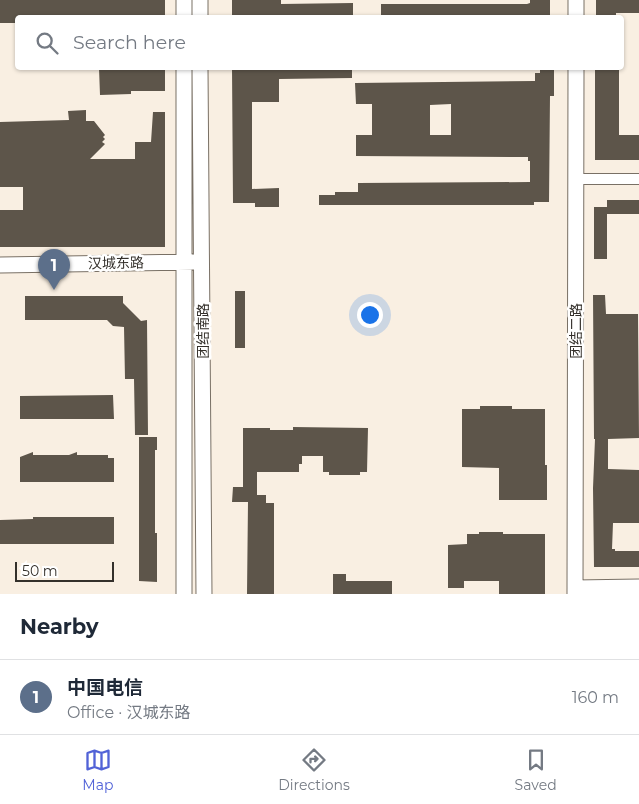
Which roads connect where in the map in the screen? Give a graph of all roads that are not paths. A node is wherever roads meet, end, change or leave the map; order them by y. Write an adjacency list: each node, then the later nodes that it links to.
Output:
1 (184, 0): 4 (street)
2 (200, 0): 5 (street)
3 (576, 0): 6 (street)
4 (184, 15)
5 (200, 15)
6 (576, 15)
7 (184, 70): 12 (street, 团结南路)
8 (200, 70): 13 (street, 团结南路)
9 (576, 70): 10 (street, 团结二路)
10 (577, 180): 11 (street); 16 (street, 团结二路)
11 (639, 180)
12 (184, 262): 13 (street, 汉城东路); 14 (street, 汉城东路); 17 (street, 团结南路)
13 (202, 262): 18 (street, 团结南路)
14 (0, 265)
15 (639, 587): 16 (street)
16 (575, 591)
17 (184, 594)
18 (204, 594)

